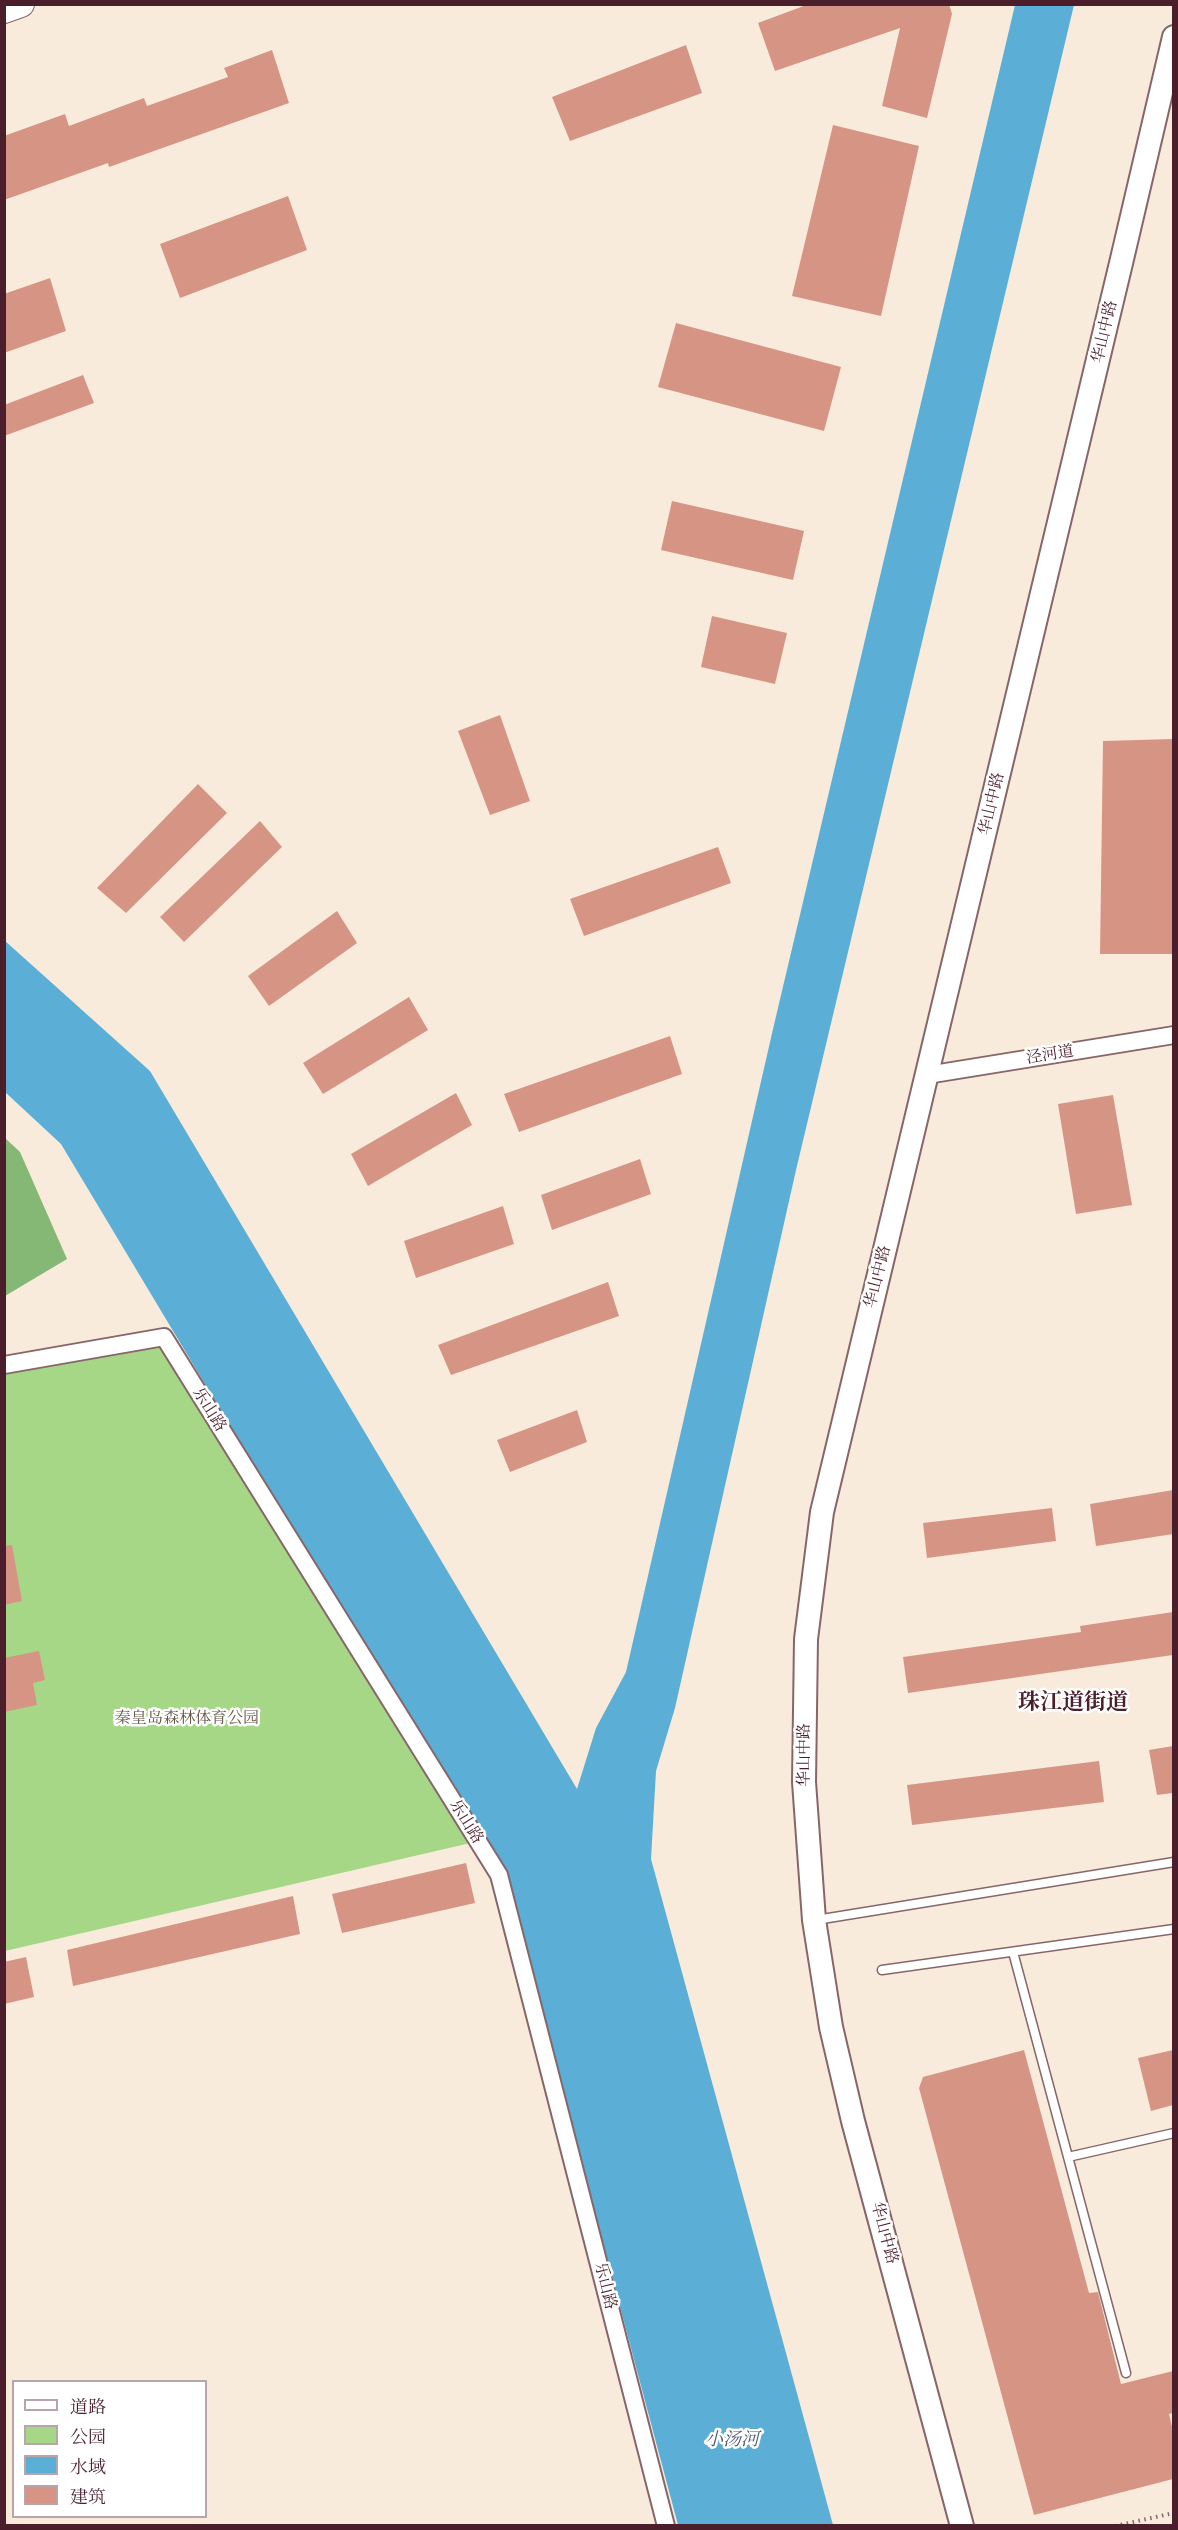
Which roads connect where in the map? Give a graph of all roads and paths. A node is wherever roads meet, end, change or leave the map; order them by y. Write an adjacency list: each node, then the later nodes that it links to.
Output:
1 (21, 4): 2 (main road)
2 (4, 10)
3 (1173, 37): 5 (street, 华山中路)
4 (1173, 1035): 5 (street, 泾河道)
5 (927, 1075): 8 (street, 华山中路)
6 (4, 1365): 16 (street, 乐山路)
7 (1173, 1862): 8 (lane)
8 (814, 1920): 17 (street, 华山中路)
9 (1173, 1929): 10 (lane)
10 (1013, 1952): 11 (lane); 13 (lane)
11 (882, 1970)
12 (1173, 2133): 13 (lane)
13 (1068, 2157): 14 (lane)
14 (1126, 2373)
15 (1173, 2513): 18 (path)
16 (666, 2526)
17 (962, 2526)
18 (1115, 2526)

